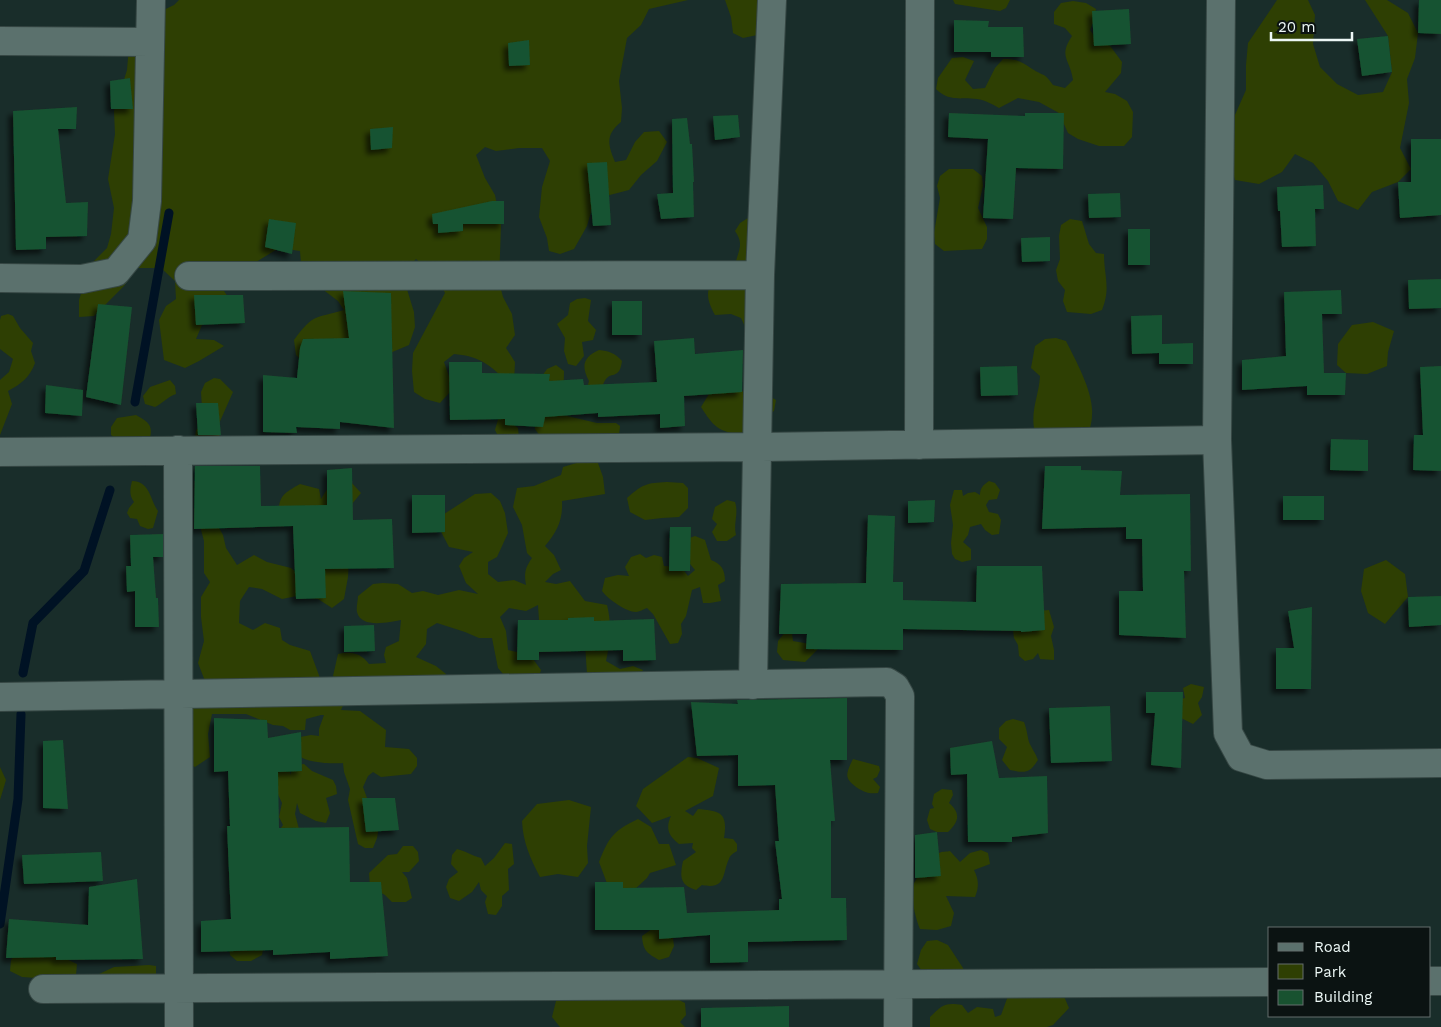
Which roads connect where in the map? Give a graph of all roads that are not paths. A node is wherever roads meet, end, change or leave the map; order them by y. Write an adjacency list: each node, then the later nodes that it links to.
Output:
1 (151, 0): 6 (street)
2 (772, 0): 7 (street)
3 (920, 0): 11 (street)
4 (1220, 0): 10 (street)
5 (0, 41): 6 (street)
6 (150, 42): 9 (street)
7 (760, 275): 8 (street); 12 (street)
8 (189, 276)
9 (0, 278)
10 (1216, 440): 11 (street); 18 (street)
11 (919, 445): 12 (street)
12 (757, 447): 13 (street); 15 (street)
13 (178, 450): 14 (street); 16 (street)
14 (0, 452)
15 (753, 684): 16 (street); 20 (street)
16 (179, 695): 17 (street); 22 (street)
17 (0, 697)
18 (1441, 763)
19 (1268, 982): 20 (street)
20 (898, 985): 22 (street); 24 (street)
21 (43, 989): 22 (street)
22 (179, 989): 23 (street)
23 (179, 1027)
24 (898, 1027)

